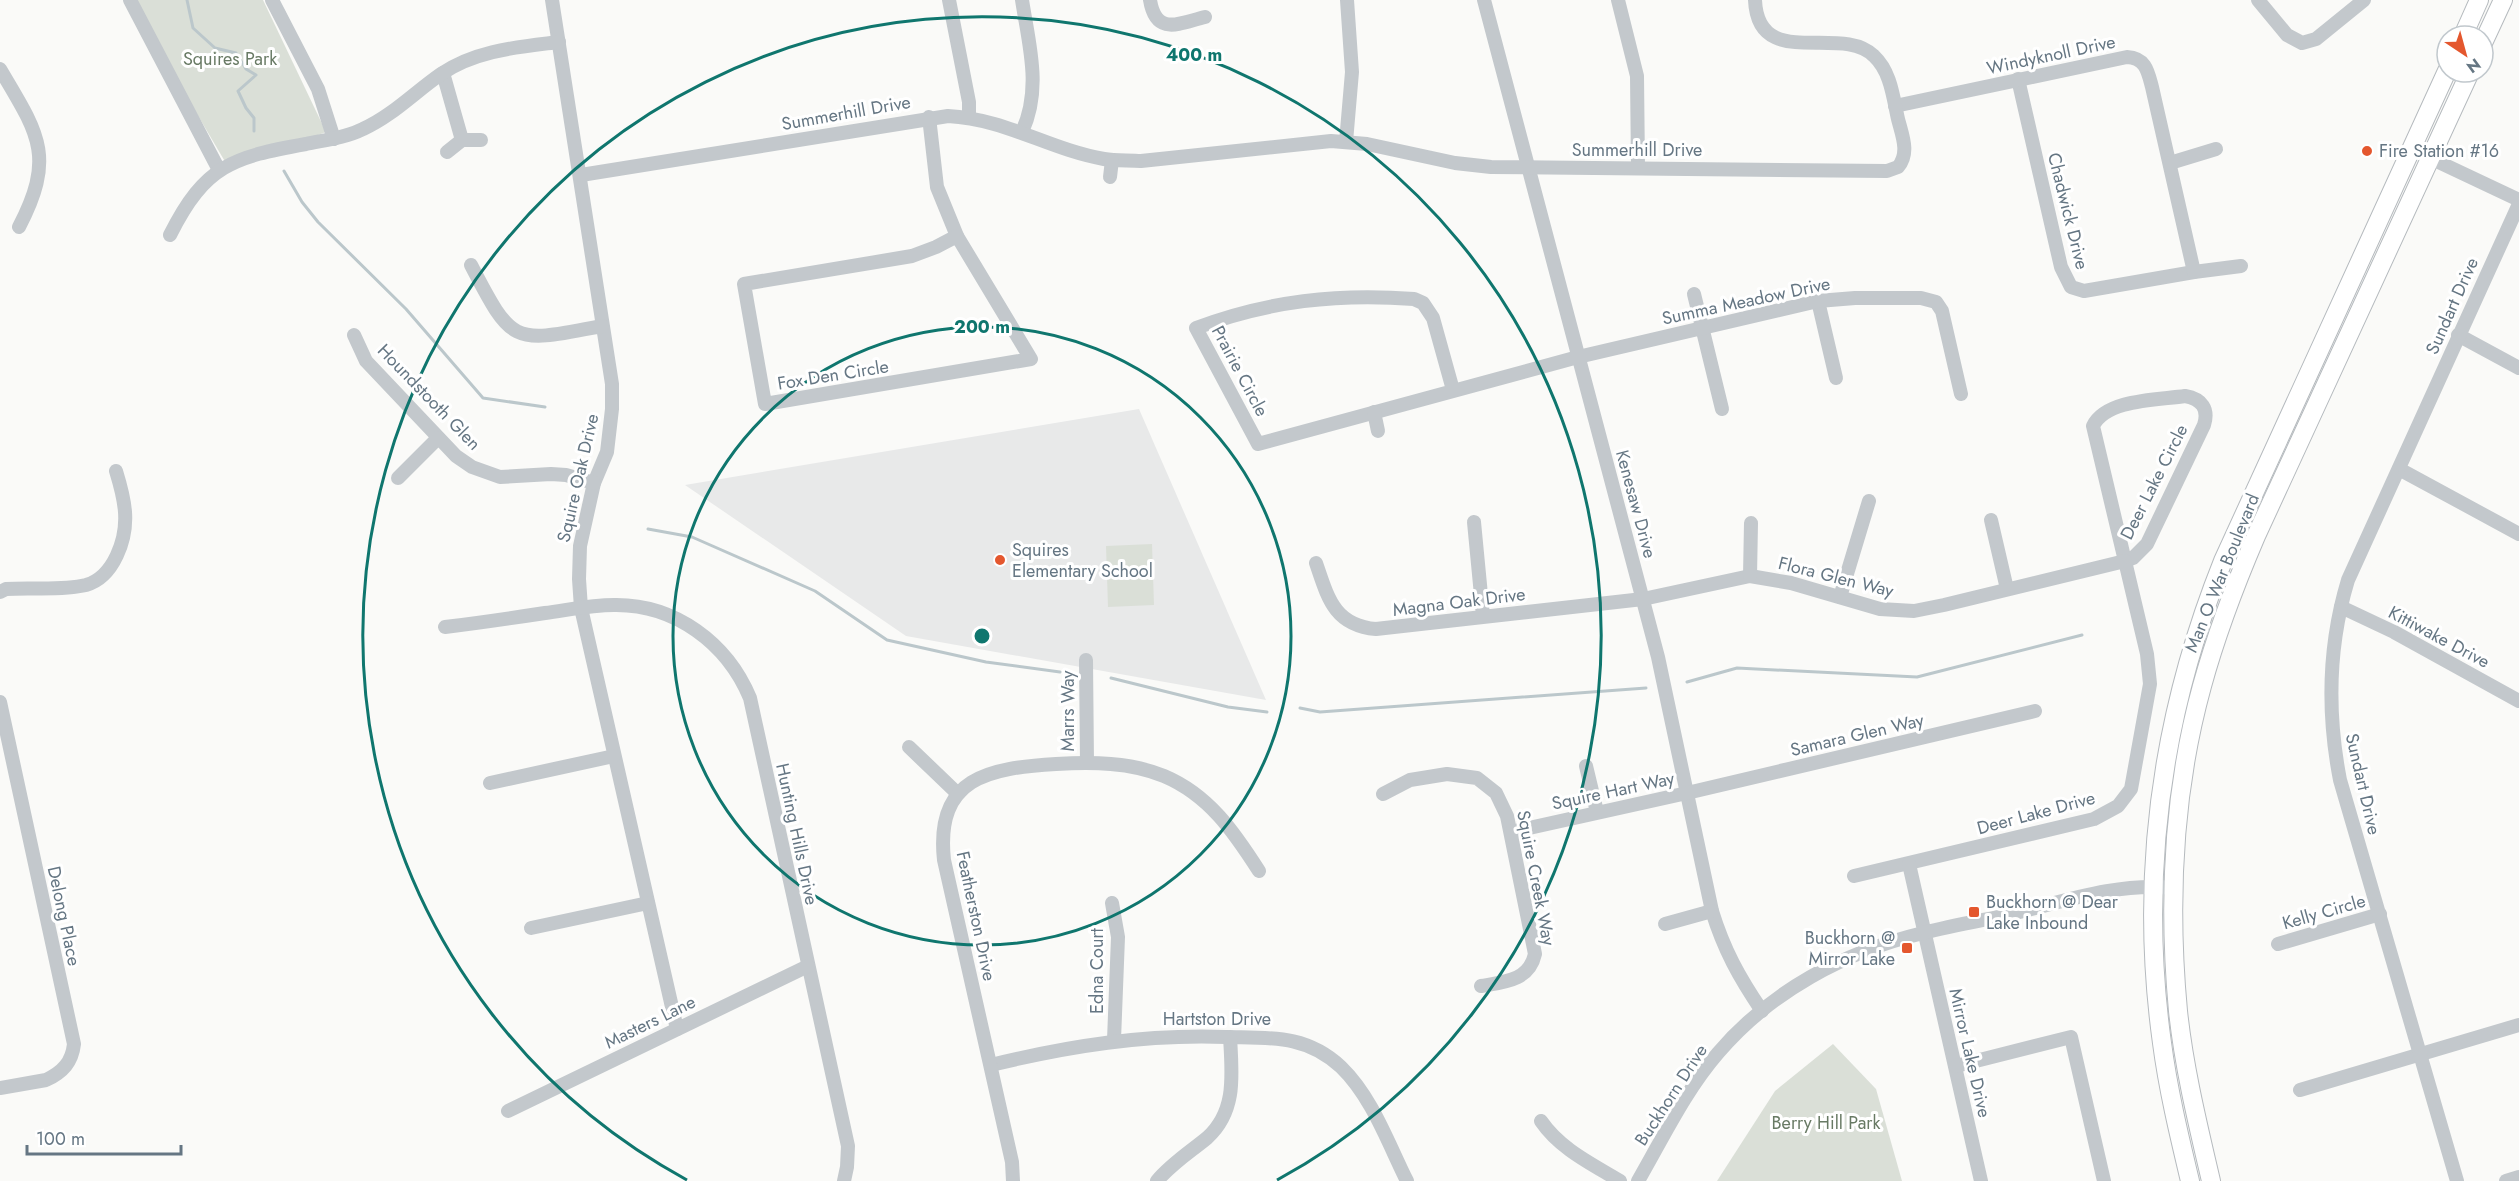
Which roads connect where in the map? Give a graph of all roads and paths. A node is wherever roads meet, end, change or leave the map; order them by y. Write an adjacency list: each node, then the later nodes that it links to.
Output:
1 (130, 0): 40 (street)
2 (272, 0): 28 (street)
3 (552, 0): 18 (street, Squire Oak Drive)
4 (950, 0): 26 (street)
5 (1022, 0): 27 (street)
6 (1150, 0): 15 (street)
7 (1347, 0): 31 (street)
8 (1484, 0): 38 (street, Kenesaw Drive)
9 (1618, 0): 39 (street)
10 (1755, 0): 24 (street, Summerhill Drive)
11 (2258, 0): 12 (street)
12 (2364, 0)
13 (2480, 0): 16 (main road)
14 (2503, 0): 17 (main road)
15 (1206, 17)
16 (2469, 24)
17 (2492, 24)
18 (559, 42): 20 (street); 41 (street, Squire Oak Drive)
19 (0, 69): 44 (street)
20 (442, 73): 28 (street); 29 (street)
21 (2018, 79): 24 (street, Windyknoll Drive); 37 (street, Windyknoll Drive); 49 (street, Chadwick Drive)
22 (2441, 84): 33 (main road, Man O War Boulevard)
23 (2464, 84): 35 (main road, Man O War Boulevard)
24 (1895, 106): 39 (street, Summerhill Drive)
25 (929, 117): 26 (street, Summerhill Drive); 41 (street, Summerhill Drive); 46 (street, Fox Den Circle)
26 (969, 117): 27 (street, Summerhill Drive)
27 (1022, 132): 36 (street, Summerhill Drive)
28 (334, 139): 40 (street)
29 (462, 140): 30 (street); 34 (street)
30 (481, 140)
31 (1346, 142): 36 (street, Summerhill Drive); 38 (street, Summerhill Drive)
32 (2216, 149): 37 (street)
33 (2411, 149): 35 (street); 102 (main road, Man O War Boulevard)
34 (447, 152)
35 (2430, 159): 43 (street); 103 (main road, Man O War Boulevard)
36 (1112, 160): 42 (street)
37 (2170, 163): 49 (street, Windyknoll Drive)
38 (1526, 167): 39 (street, Summerhill Drive); 56 (street, Kenesaw Drive)
39 (1638, 168)
40 (219, 170): 45 (street)
41 (581, 175): 52 (street, Squire Oak Drive)
42 (1110, 177)
43 (2519, 202): 55 (street, Sundart Drive)
44 (19, 227)
45 (170, 235)
46 (957, 236): 46 (street, Fox Den Circle)
47 (471, 265): 52 (street)
48 (2241, 266): 49 (street, Chadwick Drive)
49 (2194, 272)
50 (1694, 294): 53 (street)
51 (1818, 301): 53 (street, Summa Meadow Drive); 58 (street); 60 (street, Summa Meadow Drive)
52 (602, 326): 68 (street, Squire Oak Drive)
53 (1702, 328): 56 (street, Summa Meadow Drive); 61 (street)
54 (354, 335): 64 (street, Houndstooth Glen)
55 (2458, 335): 57 (street); 65 (street, Sundart Drive)
56 (1578, 357): 59 (street, Prairie Circle); 80 (street, Kenesaw Drive)
57 (2519, 368)
58 (1836, 378)
59 (1453, 390): 62 (street, Prairie Circle); 62 (street, Prairie Circle)
60 (1960, 394)
61 (1722, 409)
62 (1374, 412): 63 (street)
63 (1378, 431)
64 (438, 438): 67 (street); 68 (street, Houndstooth Glen)
65 (2399, 469): 73 (street); 81 (street, Sundart Drive)
66 (116, 471): 78 (street)
67 (398, 478)
68 (594, 483): 82 (street, Squire Oak Drive)
69 (1869, 501): 79 (street)
70 (1991, 520): 77 (street)
71 (1474, 522): 83 (street)
72 (1751, 523): 76 (street)
73 (2519, 534)
74 (2125, 561): 74 (street, Deer Lake Circle); 77 (street, Flora Glen Way); 99 (street, Deer Lake Drive)
75 (1317, 563): 83 (street, Magna Oak Drive)
76 (1750, 576): 79 (street, Flora Glen Way); 80 (street, Flora Glen Way)
77 (2007, 589): 79 (street, Flora Glen Way)
78 (0, 592)
79 (1840, 597)
80 (1642, 599): 83 (street, Magna Oak Drive); 96 (street, Kenesaw Drive)
81 (2341, 607): 86 (street, Kittiwake Drive); 107 (street, Sundart Drive)
82 (581, 608): 84 (street, Hunting Hills Drive); 90 (street, Squire Oak Drive); 112 (street, Hunting Hills Drive)
83 (1483, 616)
84 (445, 627)
85 (1086, 660): 91 (street, Marrs Way)
86 (2519, 701)
87 (0, 702): 122 (street, Delong Place)
88 (2035, 711): 96 (street, Samara Glen Way)
89 (909, 747): 94 (street)
90 (614, 756): 93 (street); 104 (street, Squire Oak Drive)
91 (1087, 763): 94 (street, Featherston Drive); 100 (street, Featherston Drive)
92 (1586, 766): 97 (street)
93 (490, 783)
94 (958, 794): 120 (street, Featherston Drive)
95 (1383, 794): 98 (street, Squire Creek Way)
96 (1687, 794): 97 (street, Squire Hart Way); 106 (street, Kenesaw Drive)
97 (1597, 812): 98 (street, Squire Hart Way)
98 (1511, 832): 113 (street, Squire Creek Way)
99 (1910, 864): 101 (street, Deer Lake Drive); 110 (street, Mirror Lake Drive)
100 (1259, 871)
101 (1854, 876)
102 (2152, 886): 103 (street, Buckhorn Drive); 110 (street, Buckhorn Drive); 135 (main road, Man O War Boulevard)
103 (2173, 888): 136 (main road, Man O War Boulevard)
104 (648, 903): 109 (street); 116 (street, Squire Oak Drive)
105 (1112, 903): 118 (street, Edna Court)
106 (1712, 911): 108 (street); 114 (street, Kenesaw Drive)
107 (2380, 914): 111 (street, Kelly Circle); 119 (street, Sundart Drive)
108 (1665, 924)
109 (531, 928)
110 (1923, 933): 114 (street, Buckhorn Drive); 121 (street, Mirror Lake Drive)
111 (2278, 944)
112 (808, 966): 116 (street, Masters Lane); 127 (street, Hunting Hills Drive)
113 (1480, 986)
114 (1762, 1011): 132 (street, Buckhorn Drive)
115 (2519, 1025): 119 (street)
116 (677, 1029): 124 (street, Masters Lane)
117 (1230, 1037): 118 (street, Hartston Drive); 129 (street); 130 (street, Hartston Drive)
118 (1114, 1040): 120 (street, Hartston Drive)
119 (2419, 1055): 123 (street); 137 (street, Sundart Drive)
120 (991, 1065): 128 (street, Featherston Drive)
121 (1956, 1066): 133 (street, Mirror Lake Drive); 134 (street)
122 (0, 1088)
123 (2300, 1090)
124 (508, 1111)
125 (1541, 1121): 131 (street)
126 (2519, 1177): 138 (street)
127 (844, 1181)
128 (1013, 1181)
129 (1157, 1181)
130 (1407, 1181)
131 (1620, 1181)
132 (1638, 1181)
133 (1981, 1181)
134 (2104, 1181)
135 (2190, 1181)
136 (2211, 1181)
137 (2457, 1181)
138 (2506, 1181)

